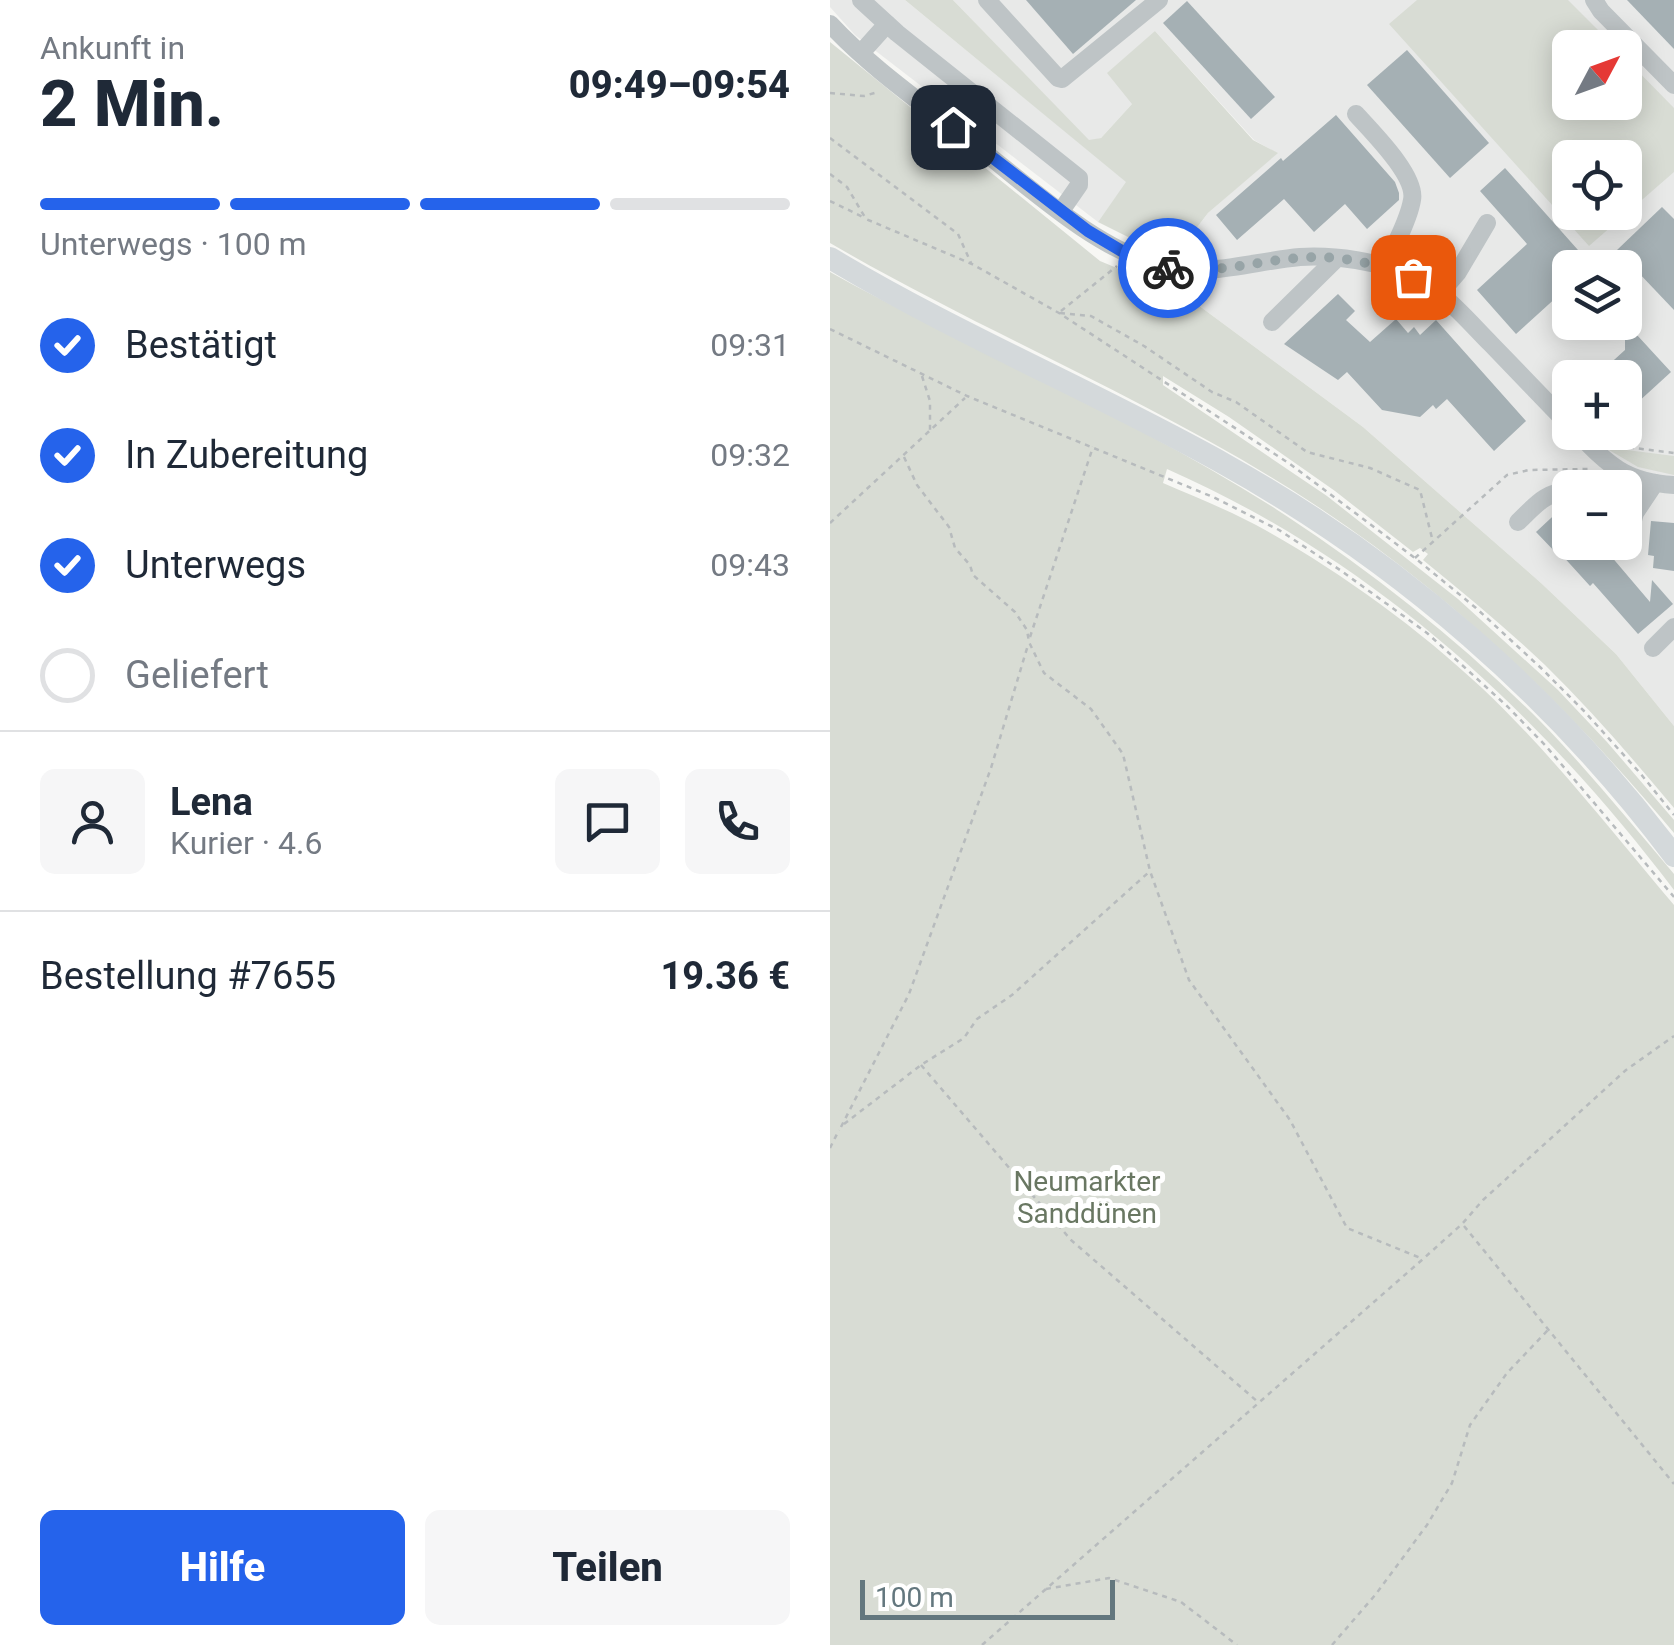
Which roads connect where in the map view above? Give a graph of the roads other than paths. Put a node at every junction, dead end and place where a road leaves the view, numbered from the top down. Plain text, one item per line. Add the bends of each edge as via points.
1 (861, 0) edge
2 (986, 0) edge
3 (1159, 0) edge
4 (1594, 0) edge
5 (830, 24) edge
6 (887, 24) junction
7 (861, 53) junction
8 (1674, 85) edge
9 (1356, 114) dead end
10 (1061, 211) junction
11 (1487, 224) dead end
12 (830, 258) edge
13 (1337, 258) junction
14 (1386, 268) junction
15 (1439, 294) junction
16 (1272, 322) dead end
17 (1552, 407) edge
18 (1594, 450) edge
19 (1615, 470) edge
20 (1642, 483) edge
21 (1654, 483) junction
22 (1674, 486) edge
23 (1552, 493) edge
24 (1642, 502) edge
25 (1518, 522) dead end
26 (1674, 627) edge
27 (1653, 648) dead end
28 (1674, 856) edge

1 - 6 street
2 - 3 street via 1062,79
4 - 8 street
5 - 7 street
6 - 7 street
6 - 10 street via 1079,178
7 - 10 street
9 - 14 street via 1414,195
10 - 13 street via 1130,256 1187,271
11 - 15 street
12 - 28 main road via 1229,466 1365,553 1525,686
13 - 14 street
13 - 16 street
14 - 15 street
15 - 17 street
18 - 19 street
20 - 21 street
21 - 22 street
21 - 24 street
23 - 25 street
26 - 27 street

